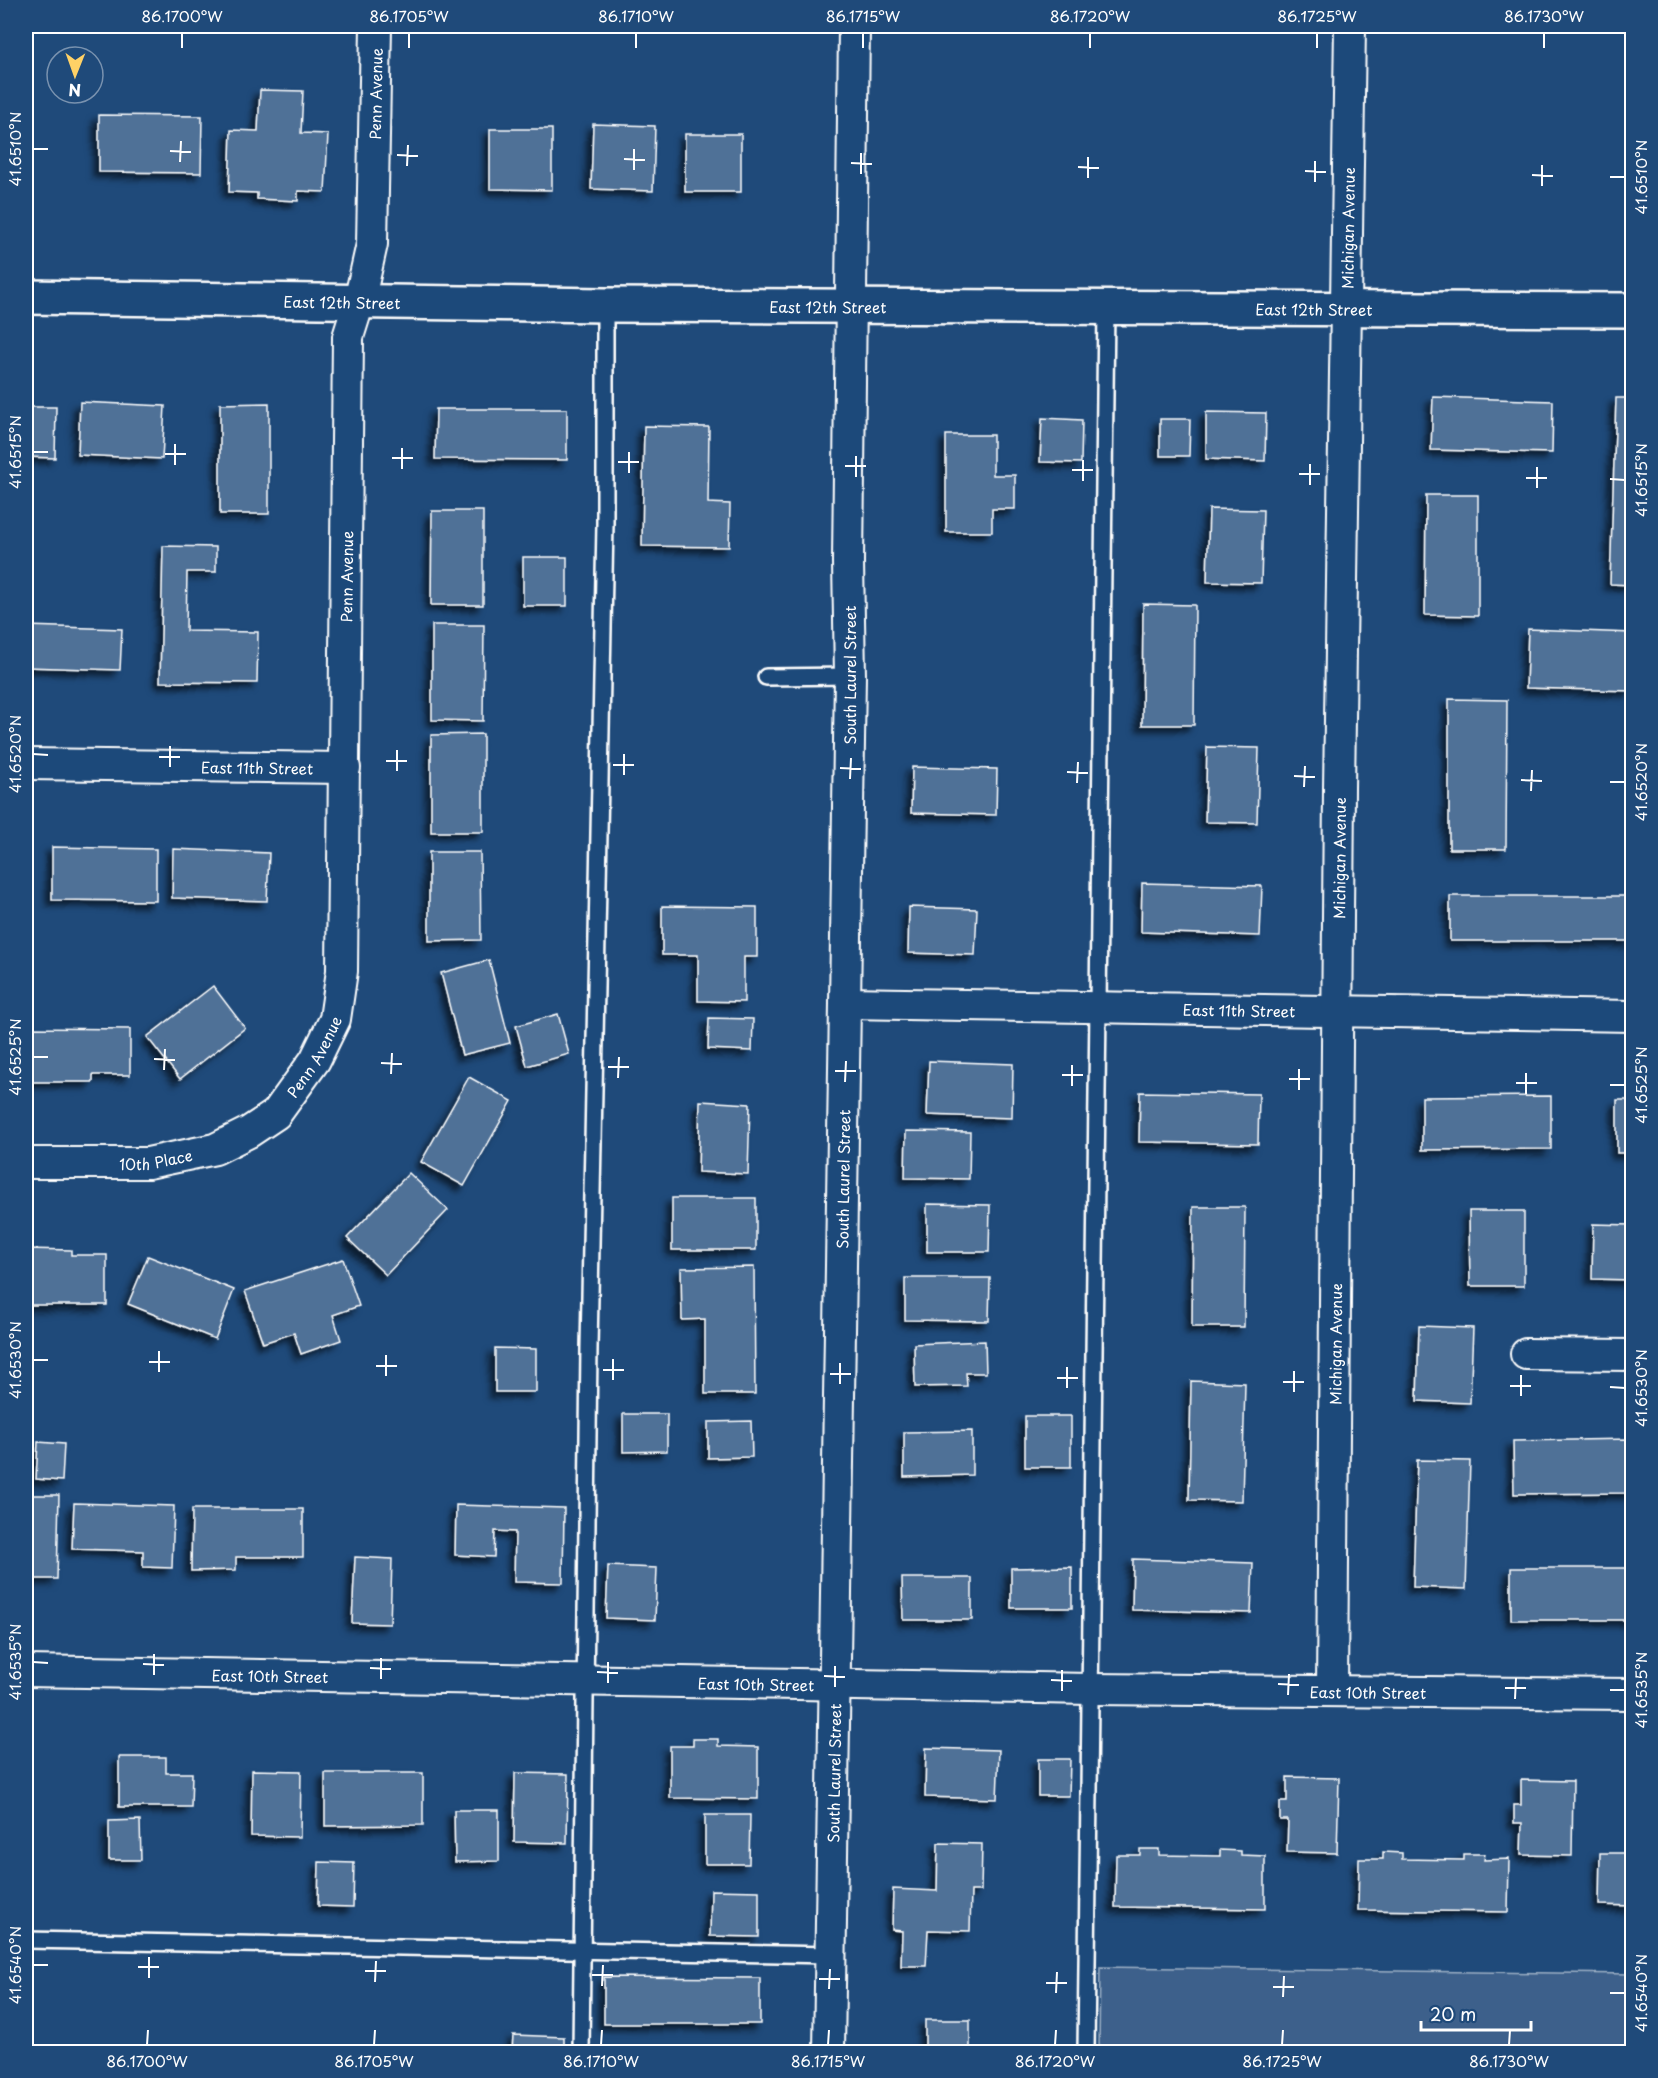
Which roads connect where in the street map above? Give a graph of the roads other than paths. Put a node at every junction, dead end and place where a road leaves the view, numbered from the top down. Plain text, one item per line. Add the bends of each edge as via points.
1 (376, 26) edge
2 (854, 26) edge
3 (1350, 26) edge
4 (26, 297) edge
5 (359, 302) junction
6 (605, 305) junction
7 (850, 306) junction
8 (1106, 308) junction
9 (1346, 308) junction
10 (1632, 310) edge
11 (850, 676) junction
12 (766, 677) dead end
13 (26, 764) edge
14 (345, 768) junction
15 (845, 1004) junction
16 (1099, 1009) junction
17 (1338, 1013) junction
18 (1632, 1016) edge
19 (276, 1114) joint
20 (26, 1163) edge
21 (1526, 1354) dead end
22 (1632, 1355) edge
23 (26, 1671) edge
24 (586, 1680) junction
25 (836, 1684) junction
26 (1091, 1689) junction
27 (1332, 1690) junction
28 (1632, 1694) edge
29 (26, 1940) edge
30 (581, 1952) junction
31 (830, 1955) junction
32 (581, 2052) edge
33 (829, 2052) edge
34 (1086, 2052) edge

1 - 5 street, Penn Avenue via 372,244
2 - 7 street, South Laurel Street
3 - 9 street, Michigan Avenue
4 - 5 street, East 12th Street
5 - 6 street, East 12th Street
5 - 14 street, Penn Avenue via 348,337
6 - 7 street, East 12th Street
6 - 24 lane via 605,524
7 - 8 street, East 12th Street
7 - 11 street, South Laurel Street
8 - 9 street, East 12th Street
8 - 16 lane
9 - 10 street, East 12th Street
9 - 17 street, Michigan Avenue
11 - 12 lane
11 - 15 street, South Laurel Street
13 - 14 street, East 11th Street
14 - 19 street, Penn Avenue via 342,971 335,1019 315,1060
15 - 16 street, East 11th Street
15 - 25 street, South Laurel Street
16 - 17 street, East 11th Street
16 - 26 lane
17 - 18 street, East 11th Street
17 - 27 street, Michigan Avenue
19 - 20 street, 10th Place via 215,1149 148,1163
21 - 22 street
23 - 24 street, East 10th Street
24 - 25 street, East 10th Street
24 - 30 lane
25 - 26 street, East 10th Street
25 - 31 street, South Laurel Street
26 - 27 street, East 10th Street
26 - 34 lane
27 - 28 street, East 10th Street
29 - 30 lane
30 - 31 lane
30 - 32 lane
31 - 33 street, South Laurel Street

